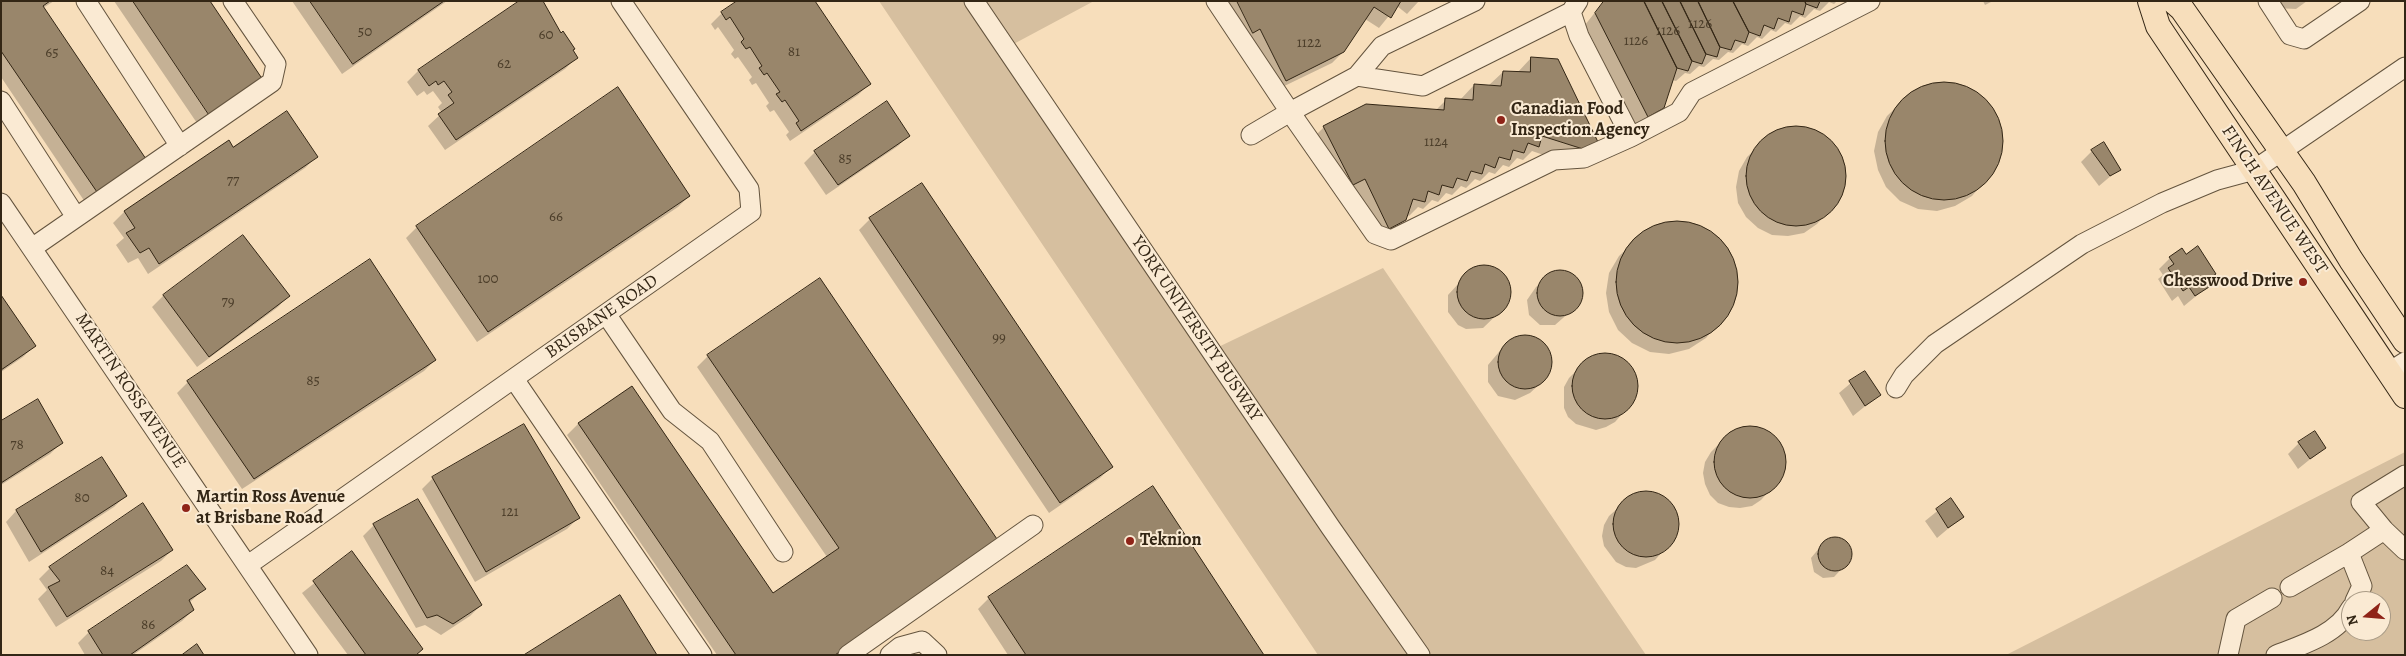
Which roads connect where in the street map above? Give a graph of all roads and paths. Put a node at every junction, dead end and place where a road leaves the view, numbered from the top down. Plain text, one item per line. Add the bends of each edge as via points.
1 (86, 1) edge
2 (233, 1) edge
3 (621, 1) edge
4 (974, 1) edge
5 (1216, 1) edge
6 (1475, 1) edge
7 (1870, 1) edge
8 (2150, 1) edge
9 (2268, 1) edge
10 (2360, 1) edge
11 (2180, 3) edge
12 (1574, 6) edge
13 (2405, 67) edge
14 (1357, 76) junction
15 (1, 101) edge
16 (1290, 112) junction
17 (1252, 135) dead end
18 (1631, 137) junction
19 (180, 146) junction
20 (2282, 150) junction
21 (2254, 170) junction
22 (1, 203) edge
23 (76, 217) junction
24 (32, 248) junction
25 (606, 314) junction
26 (2405, 341) edge
27 (2397, 367) edge
28 (514, 379) junction
29 (1896, 388) dead end
30 (2405, 396) edge
31 (2405, 475) edge
32 (1032, 525) dead end
33 (2384, 530) junction
34 (2405, 550) edge
35 (783, 552) dead end
36 (2350, 553) junction
37 (248, 565) junction
38 (2290, 588) dead end
39 (2360, 591) edge
40 (2272, 598) dead end
41 (2341, 622) edge
42 (308, 655) edge
43 (702, 655) edge
44 (848, 655) edge
45 (890, 655) edge
46 (937, 655) edge
47 (1420, 655) edge
48 (2228, 655) edge
49 (2276, 655) edge

1 - 19 street
2 - 19 street via 276,64 272,82
3 - 25 street, BRISBANE ROAD via 749,189 751,212
4 - 47 street, YORK UNIVERSITY BUSWAY
5 - 16 street
6 - 14 street via 1382,46
7 - 18 street via 1692,92 1680,112
8 - 21 main road, FINCH AVENUE WEST via 2158,26
9 - 10 street via 2290,35 2304,39
11 - 20 main road, FINCH AVENUE WEST
12 - 14 street via 1422,86
12 - 18 street via 1579,36
13 - 20 street
14 - 16 street
15 - 23 street
16 - 17 street
16 - 18 street via 1374,234 1391,240 1554,160 1584,158
19 - 23 street
20 - 21 street
20 - 26 main road, FINCH AVENUE WEST
21 - 27 main road, FINCH AVENUE WEST
21 - 29 street via 2217,180 2162,203 2082,244 1935,344 1904,375
22 - 24 street, MARTIN ROSS AVENUE
23 - 24 street
24 - 37 street, MARTIN ROSS AVENUE
25 - 28 street, BRISBANE ROAD
25 - 35 street via 672,411 710,440
27 - 30 main road, FINCH AVENUE WEST
28 - 37 street, BRISBANE ROAD
28 - 43 street
31 - 33 street via 2362,502
32 - 44 street
33 - 34 street
33 - 36 street
36 - 38 street
36 - 39 street via 2362,586
37 - 42 street, MARTIN ROSS AVENUE
40 - 48 street via 2236,618
41 - 49 street via 2308,642
45 - 46 street via 900,647 922,641

